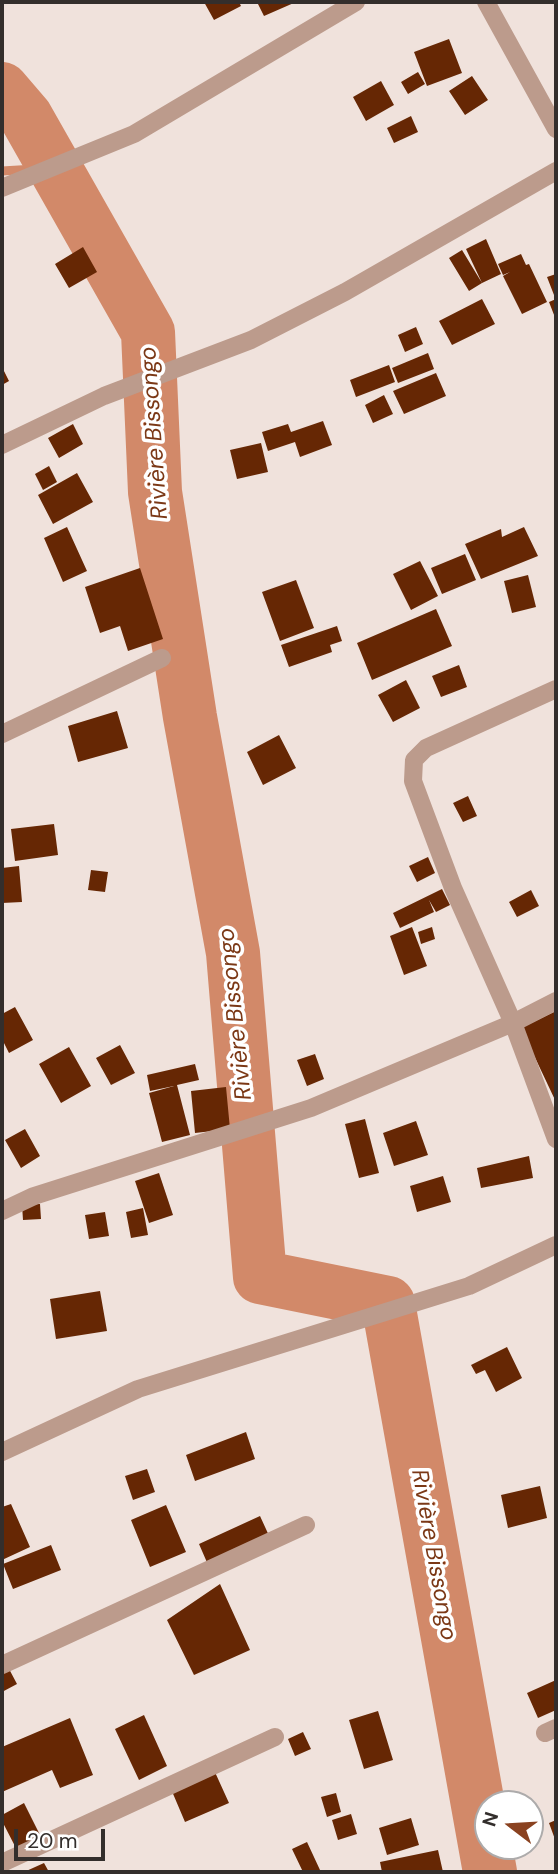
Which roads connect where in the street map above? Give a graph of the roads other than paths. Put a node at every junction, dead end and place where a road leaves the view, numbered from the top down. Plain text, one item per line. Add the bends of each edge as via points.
1 (355, 2) edge
2 (486, 2) edge
3 (556, 129) edge
4 (556, 171) edge
5 (2, 188) edge
6 (2, 445) edge
7 (162, 658) dead end
8 (556, 688) edge
9 (2, 734) edge
10 (556, 1001) edge
11 (513, 1023) junction
12 (556, 1139) edge
13 (2, 1211) edge
14 (556, 1245) edge
15 (2, 1452) edge
16 (306, 1525) dead end
17 (2, 1665) edge
18 (275, 1737) dead end
19 (2, 1863) edge

1 - 5 street via 134,134
2 - 3 street
4 - 6 street via 345,292 251,340 104,396
7 - 9 street
8 - 11 street via 426,748 414,760 413,781 439,854
10 - 11 street
11 - 12 street
11 - 13 street via 311,1108 47,1192
14 - 15 street via 469,1286 138,1389
16 - 17 street
18 - 19 street

